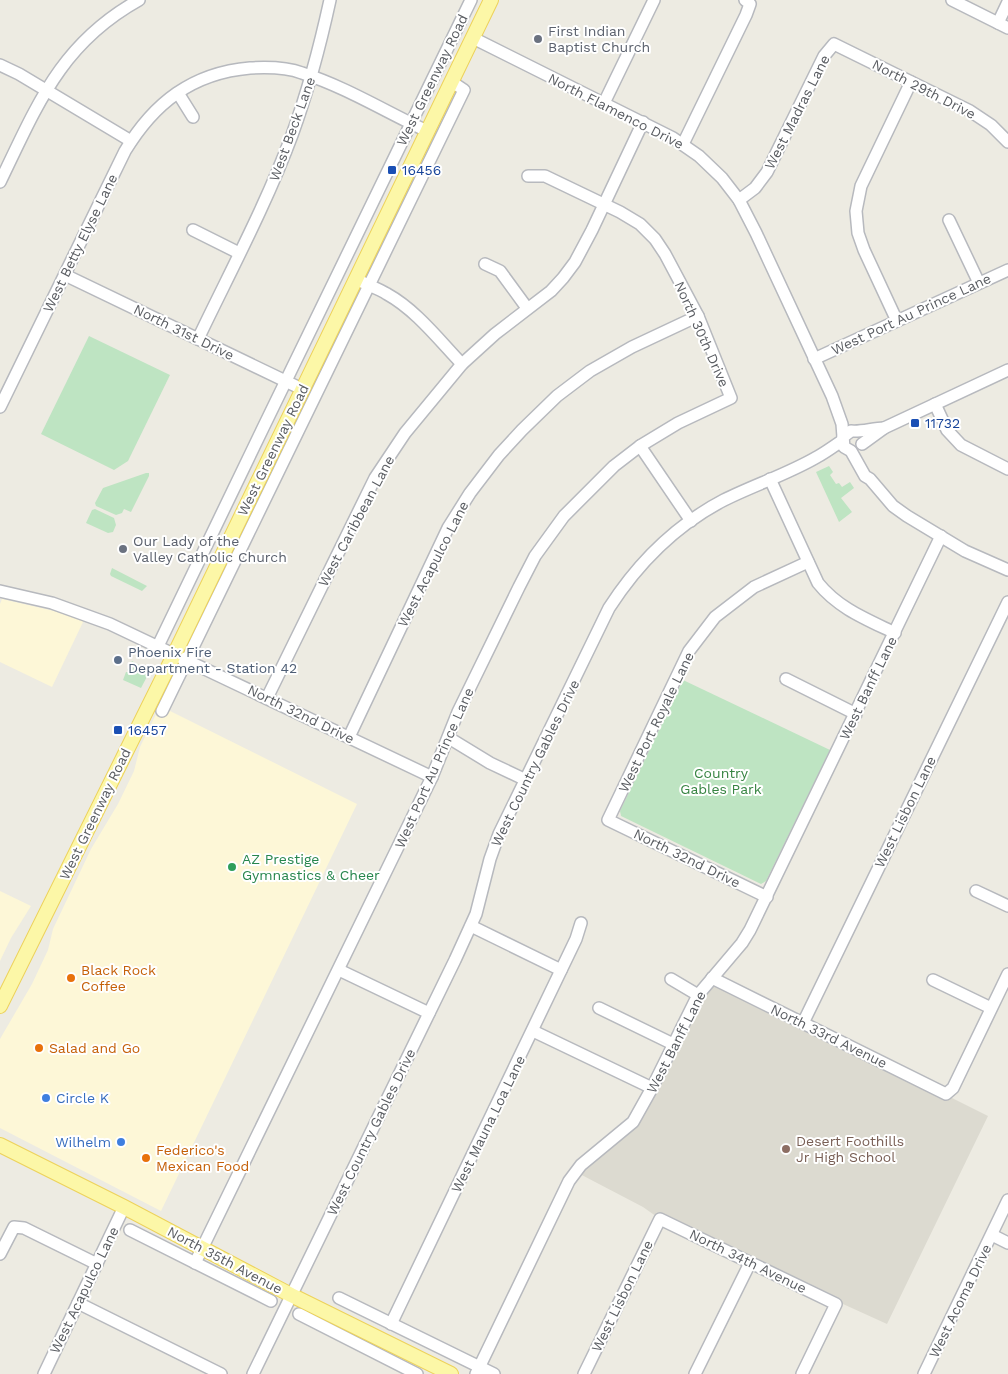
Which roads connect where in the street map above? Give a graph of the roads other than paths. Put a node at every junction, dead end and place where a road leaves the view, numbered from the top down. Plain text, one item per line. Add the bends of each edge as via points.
1 (137, 0) edge
2 (330, 0) edge
3 (471, 0) edge
4 (491, 0) edge
5 (654, 0) edge
6 (952, 0) edge
7 (747, 2) edge
8 (1008, 2) edge
9 (1003, 25) edge
10 (473, 38) junction
11 (834, 44) joint
12 (0, 65) edge
13 (311, 76) junction
14 (452, 82) junction
15 (912, 82) junction
16 (46, 90) junction
17 (178, 92) junction
18 (604, 103) junction
19 (193, 117) dead end
20 (643, 122) junction
21 (411, 123) junction
22 (427, 131) junction
23 (131, 141) junction
24 (1008, 142) edge
25 (683, 144) junction
26 (528, 176) dead end
27 (0, 182) edge
28 (739, 200) junction
29 (604, 204) junction
30 (949, 220) dead end
31 (193, 230) dead end
32 (239, 253) junction
33 (484, 264) dead end
34 (1008, 270) edge
35 (65, 275) junction
36 (362, 282) junction
37 (979, 283) junction
38 (527, 308) junction
39 (698, 316) junction
40 (897, 321) junction
41 (198, 339) junction
42 (814, 359) junction
43 (462, 364) junction
44 (1008, 370) edge
45 (286, 381) junction
46 (302, 388) junction
47 (832, 396) junction
48 (731, 398) joint
49 (935, 404) junction
50 (0, 407) edge
51 (884, 428) junction
52 (856, 432) junction
53 (851, 445) junction
54 (640, 446) junction
55 (1008, 469) edge
56 (770, 479) junction
57 (691, 521) junction
58 (942, 536) junction
59 (808, 562) junction
60 (1008, 570) edge
61 (0, 591) edge
62 (1008, 602) edge
63 (895, 633) junction
64 (158, 646) junction
65 (175, 653) junction
66 (188, 660) junction
67 (786, 679) dead end
68 (267, 698) junction
69 (162, 711) dead end
70 (856, 714) junction
71 (348, 737) junction
72 (449, 738) junction
73 (432, 777) junction
74 (526, 780) junction
75 (608, 820) joint
76 (976, 891) dead end
77 (767, 896) junction
78 (1008, 906) edge
79 (581, 923) dead end
80 (471, 926) junction
81 (339, 970) junction
82 (561, 970) junction
83 (1008, 974) edge
84 (712, 978) junction
85 (672, 980) dead end
86 (933, 980) dead end
87 (698, 995) junction
88 (0, 1006) edge
89 (599, 1008) dead end
90 (991, 1008) junction
91 (429, 1014) junction
92 (803, 1023) junction
93 (533, 1031) junction
94 (673, 1044) junction
95 (652, 1088) junction
96 (0, 1145) edge
97 (1008, 1200) edge
98 (124, 1207) junction
99 (660, 1218) joint
100 (130, 1230) dead end
101 (992, 1235) junction
102 (1008, 1243) edge
103 (203, 1248) junction
104 (0, 1254) edge
105 (750, 1262) junction
106 (195, 1263) junction
107 (96, 1264) junction
108 (292, 1294) junction
109 (339, 1298) dead end
110 (271, 1301) dead end
111 (78, 1303) junction
112 (299, 1314) dead end
113 (391, 1324) junction
114 (478, 1370) edge
115 (44, 1374) edge
116 (221, 1374) edge
117 (253, 1374) edge
118 (417, 1374) edge
119 (451, 1374) edge
120 (494, 1374) edge
121 (584, 1374) edge
122 (695, 1374) edge
123 (802, 1374) edge
124 (924, 1374) edge

1 - 16 street via 78,46
2 - 13 street, West Beck Lane
3 - 21 street, West Greenway Road
4 - 10 main road, West Greenway Road
5 - 18 street
6 - 9 street
7 - 25 street via 746,15
8 - 9 street
10 - 14 main road, West Greenway Road
10 - 18 street, North Flamenco Drive
11 - 15 street, North 29th Drive
11 - 28 street, West Madras Lane via 824,56 767,172
12 - 16 street
13 - 17 street, West Betty Elyse Lane via 266,67 237,69 199,80
13 - 21 street, West Betty Elyse Lane
13 - 32 street, West Beck Lane via 284,155
14 - 22 main road, West Greenway Road
14 - 36 street, West Greenway Road via 464,90
15 - 24 street, North 29th Drive via 980,117
15 - 40 street via 861,186 856,211 856,225 864,250
16 - 23 street
16 - 27 street
17 - 19 street
17 - 23 street, West Betty Elyse Lane via 157,108
18 - 20 street, North Flamenco Drive
20 - 25 street, North Flamenco Drive
20 - 29 street, West Caribbean Lane
21 - 22 street, West Betty Elyse Lane
21 - 45 street, West Greenway Road
22 - 36 main road, West Greenway Road
23 - 35 street, West Betty Elyse Lane
25 - 28 street, North Flamenco Drive via 722,178
26 - 29 street, North 30th Drive via 545,176
28 - 42 street, North Flamenco Drive
29 - 38 street, West Caribbean Lane via 575,262 551,291
29 - 39 street, North 30th Drive via 640,224 655,239
30 - 37 street
31 - 32 street
32 - 41 street, West Beck Lane
33 - 38 street via 500,271
34 - 37 street, West Port Au Prince Lane
35 - 41 street, North 31st Drive
35 - 50 street, West Betty Elyse Lane
36 - 43 street via 399,303
36 - 46 main road, West Greenway Road
36 - 66 street, West Greenway Road
37 - 40 street, West Port Au Prince Lane
38 - 43 street, West Caribbean Lane
39 - 48 street, North 30th Drive
39 - 71 street, West Acapulco Lane via 590,371 557,396 499,455 448,528
40 - 42 street, West Port Au Prince Lane
41 - 45 street, North 31st Drive
42 - 47 street, North Flamenco Drive
43 - 68 street, West Caribbean Lane via 404,433 375,478
44 - 49 street, West Country Gables Drive
45 - 46 street, North 31st Drive
45 - 64 street, West Greenway Road
46 - 65 main road, West Greenway Road
47 - 52 street, North Flamenco Drive
47 - 53 street, North Flamenco Drive
48 - 54 street, West Port Au Prince Lane via 678,423
49 - 51 street, West Country Gables Drive
49 - 55 street via 947,430 961,445
51 - 52 street, West Country Gables Drive
51 - 53 street, West Country Gables Drive
52 - 53 street, North Flamenco Drive via 862,437
53 - 56 street, West Country Gables Drive
53 - 58 street, North Flamenco Drive via 859,468 893,506
54 - 57 street
54 - 72 street, West Port Au Prince Lane via 614,466 564,516 535,556 458,712
56 - 57 street, West Country Gables Drive via 723,501
56 - 59 street
57 - 74 street, West Country Gables Drive via 666,539 623,587 606,615
58 - 60 street, North Flamenco Drive
58 - 63 street, West Banff Lane
59 - 63 street via 818,583 841,606
59 - 75 street, West Port Royale Lane via 754,587 715,617 689,651
61 - 64 street, North 32nd Drive via 78,611
62 - 92 street, West Lisbon Lane
63 - 70 street, West Banff Lane
64 - 65 street, North 32nd Drive
65 - 66 street, North 32nd Drive
65 - 88 main road, West Greenway Road
66 - 68 street, North 32nd Drive
66 - 69 street, West Greenway Road
67 - 70 street
68 - 71 street, North 32nd Drive
70 - 77 street, West Banff Lane
71 - 73 street, North 32nd Drive
72 - 73 street, West Port Au Prince Lane
72 - 74 street
73 - 81 street, West Port Au Prince Lane
74 - 80 street, West Country Gables Drive via 499,834
75 - 77 street, North 32nd Drive
76 - 78 street
77 - 84 street, West Banff Lane via 746,937
79 - 82 street, West Mauna Loa Lane
80 - 82 street
80 - 91 street, West Country Gables Drive
81 - 91 street
81 - 103 street, West Port Au Prince Lane
82 - 93 street, West Mauna Loa Lane
83 - 90 street
84 - 87 street, West Banff Lane
84 - 92 street, North 33rd Avenue
85 - 87 street
86 - 90 street
87 - 94 street, West Banff Lane
89 - 94 street
90 - 92 street, North 33rd Avenue via 953,1088 946,1094
91 - 108 street, West Country Gables Drive
93 - 95 street
93 - 113 street, West Mauna Loa Lane
94 - 95 street, West Banff Lane
95 - 114 street, West Banff Lane via 633,1122 581,1165 569,1180
96 - 98 main road, North 35th Avenue
97 - 101 street, West Acoma Drive
98 - 103 main road, North 35th Avenue
98 - 107 street, West Acapulco Lane
99 - 105 street, North 34th Avenue
99 - 121 street, West Lisbon Lane
100 - 106 street, North 35th Avenue
101 - 102 street
101 - 124 street, West Acoma Drive
103 - 106 street, West Port Au Prince Lane
103 - 108 main road, North 35th Avenue
104 - 107 street via 14,1226
105 - 122 street
105 - 123 street, North 34th Avenue via 836,1304
106 - 110 street, North 35th Avenue
107 - 111 street, West Acapulco Lane
108 - 117 street, West Country Gables Drive
108 - 119 main road, North 35th Avenue
109 - 113 street
111 - 115 street, West Acapulco Lane
111 - 116 street
112 - 118 street
113 - 114 street
114 - 120 street

